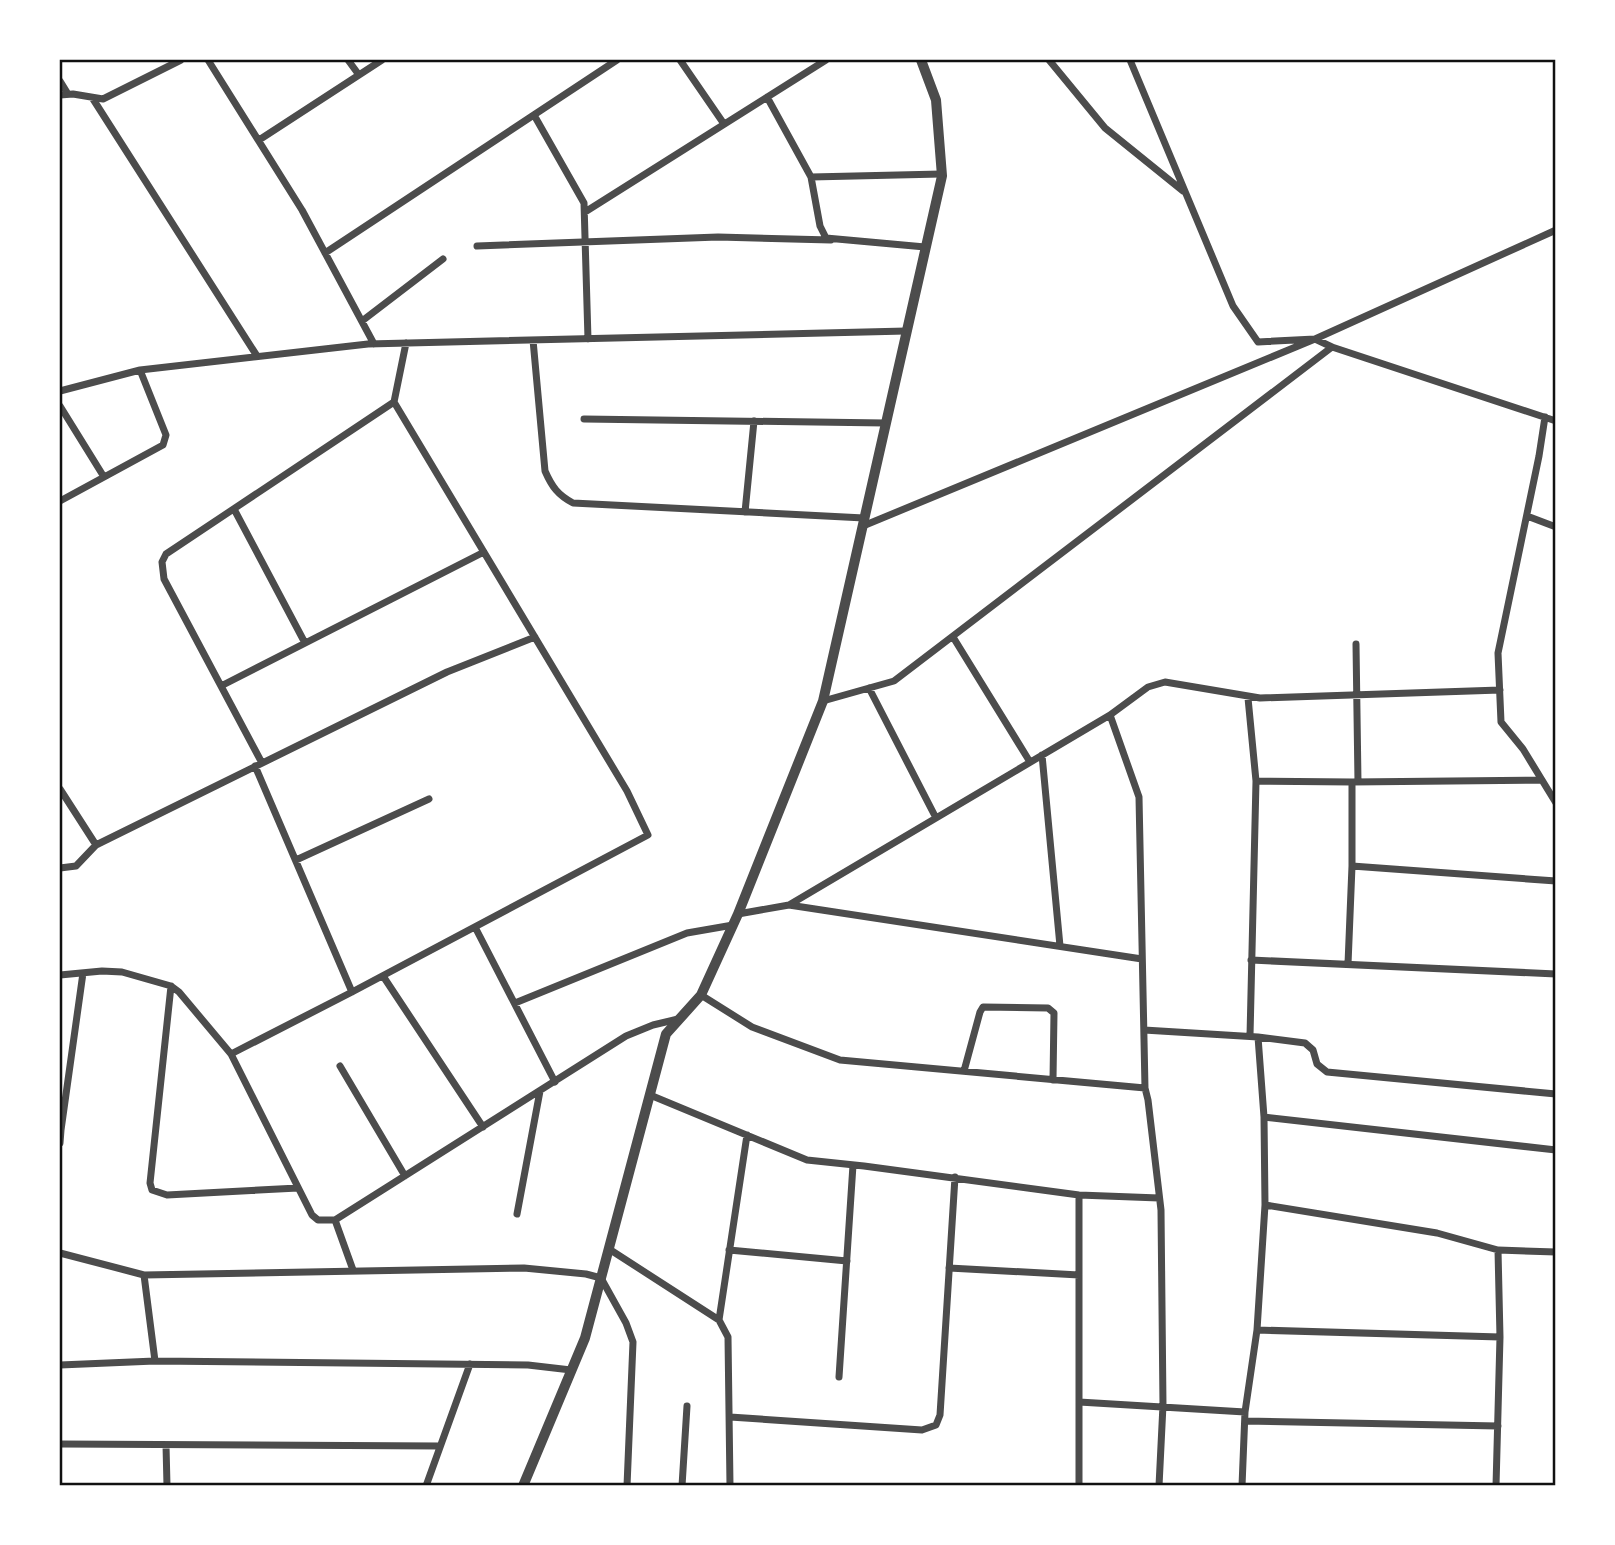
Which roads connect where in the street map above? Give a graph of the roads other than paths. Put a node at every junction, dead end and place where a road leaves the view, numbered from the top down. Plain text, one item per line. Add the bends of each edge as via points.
1 (181, 60) edge
2 (208, 60) edge
3 (348, 60) edge
4 (382, 60) edge
5 (617, 60) edge
6 (680, 60) edge
7 (826, 60) edge
8 (921, 60) edge
9 (1049, 60) edge
10 (1130, 60) edge
11 (359, 75) junction
12 (60, 81) edge
13 (64, 94) edge
14 (767, 97) junction
15 (93, 99) junction
16 (534, 115) junction
17 (724, 124) junction
18 (259, 141) junction
19 (942, 174) junction
20 (811, 177) junction
21 (1186, 193) junction
22 (585, 212) junction
23 (1556, 230) edge
24 (831, 240) junction
25 (586, 242) junction
26 (477, 246) dead end
27 (925, 247) junction
28 (325, 253) junction
29 (443, 259) dead end
30 (362, 321) junction
31 (906, 331) junction
32 (1315, 338) junction
33 (588, 339) junction
34 (533, 340) junction
35 (406, 343) junction
36 (374, 344) junction
37 (1332, 347) junction
38 (257, 356) junction
39 (140, 370) junction
40 (60, 391) edge
41 (394, 402) junction
42 (60, 406) edge
43 (1545, 417) junction
44 (584, 419) dead end
45 (754, 421) junction
46 (1556, 421) edge
47 (885, 423) junction
48 (104, 477) junction
49 (60, 501) edge
50 (234, 509) junction
51 (745, 512) junction
52 (1527, 516) junction
53 (863, 522) junction
54 (1556, 527) edge
55 (484, 552) junction
56 (535, 637) junction
57 (953, 637) junction
58 (305, 643) junction
59 (1356, 644) dead end
60 (221, 685) junction
61 (869, 688) junction
62 (1500, 690) junction
63 (1357, 695) junction
64 (1248, 698) junction
65 (823, 701) junction
66 (1110, 715) junction
67 (1041, 755) junction
68 (1030, 762) junction
69 (259, 765) junction
70 (1256, 780) junction
71 (1541, 780) junction
72 (1355, 782) junction
73 (60, 789) edge
74 (429, 799) dead end
75 (1556, 803) edge
76 (936, 818) junction
77 (96, 845) junction
78 (296, 860) junction
79 (1352, 866) junction
80 (60, 868) edge
81 (1556, 881) edge
82 (789, 905) junction
83 (736, 919) junction
84 (475, 927) junction
85 (1060, 946) junction
86 (1143, 959) junction
87 (1251, 960) junction
88 (1348, 964) junction
89 (83, 973) junction
90 (1556, 974) edge
91 (60, 975) edge
92 (383, 976) junction
93 (171, 986) junction
94 (352, 992) junction
95 (701, 995) junction
96 (515, 1003) junction
97 (680, 1019) junction
98 (1144, 1030) junction
99 (1254, 1037) junction
100 (232, 1054) junction
101 (340, 1066) dead end
102 (964, 1071) junction
103 (1053, 1080) junction
104 (555, 1082) junction
105 (1145, 1088) junction
106 (540, 1091) junction
107 (1556, 1094) edge
108 (650, 1095) junction
109 (1264, 1116) junction
110 (483, 1127) junction
111 (60, 1130) edge
112 (747, 1135) junction
113 (60, 1143) edge
114 (1556, 1150) edge
115 (853, 1165) junction
116 (405, 1176) junction
117 (955, 1177) junction
118 (298, 1188) junction
119 (1079, 1195) junction
120 (1159, 1198) junction
121 (1265, 1205) junction
122 (517, 1214) dead end
123 (335, 1220) junction
124 (609, 1249) junction
125 (729, 1250) junction
126 (1498, 1250) junction
127 (1556, 1251) edge
128 (60, 1253) edge
129 (847, 1261) junction
130 (949, 1268) junction
131 (353, 1270) junction
132 (144, 1275) junction
133 (1079, 1275) junction
134 (601, 1278) junction
135 (719, 1320) junction
136 (1257, 1330) junction
137 (1500, 1336) junction
138 (155, 1361) junction
139 (470, 1364) junction
140 (60, 1365) edge
141 (571, 1370) junction
142 (839, 1377) dead end
143 (1079, 1402) junction
144 (1163, 1405) junction
145 (687, 1406) dead end
146 (1245, 1412) junction
147 (730, 1417) junction
148 (1245, 1421) junction
149 (1498, 1426) junction
150 (60, 1444) edge
151 (166, 1445) junction
152 (440, 1446) junction
153 (167, 1486) edge
154 (426, 1486) edge
155 (523, 1486) edge
156 (627, 1486) edge
157 (682, 1486) edge
158 (730, 1486) edge
159 (1079, 1486) edge
160 (1159, 1486) edge
161 (1242, 1486) edge
162 (1496, 1486) edge

1 - 15 street via 113,95
2 - 18 street
3 - 11 street
4 - 11 street
5 - 16 street
6 - 17 street
7 - 14 street
8 - 19 street via 936,100
9 - 21 street via 1105,128
10 - 21 street
11 - 18 street
12 - 13 street
13 - 15 street
14 - 17 street
14 - 20 street
15 - 38 street
16 - 22 street via 581,194
16 - 28 street
17 - 22 street
18 - 28 street
19 - 20 street
19 - 27 street
20 - 24 street via 822,233
21 - 32 street via 1233,306 1258,342
22 - 25 street
23 - 32 street
24 - 25 street via 718,237
24 - 27 street
25 - 26 street
25 - 33 street
27 - 31 street
28 - 30 street
29 - 30 street
30 - 36 street
31 - 33 street
31 - 47 street
32 - 37 street
32 - 53 street
33 - 34 street
34 - 35 street
34 - 51 street via 545,471 560,496 573,503
35 - 36 street
35 - 41 street
36 - 38 street
37 - 43 street
37 - 57 street
38 - 39 street
39 - 40 street
39 - 48 street via 166,440
41 - 50 street
41 - 55 street
42 - 48 street
43 - 46 street
43 - 52 street
44 - 45 street
45 - 47 street
45 - 51 street
47 - 53 street
48 - 49 street
50 - 58 street
50 - 60 street via 166,554 162,562 164,579
51 - 53 street
52 - 54 street
52 - 62 street via 1498,653
53 - 65 street
55 - 56 street
55 - 58 street
56 - 69 street via 447,672
56 - 84 street via 627,791 648,835
57 - 61 street via 894,681
57 - 68 street
58 - 60 street
59 - 63 street
60 - 69 street
61 - 65 street
61 - 76 street
62 - 63 street
62 - 71 street via 1501,722
63 - 64 street
63 - 72 street
64 - 66 street via 1156,683
64 - 70 street
65 - 83 street
66 - 67 street
66 - 86 street via 1139,797
67 - 68 street
67 - 85 street
68 - 76 street
69 - 77 street
69 - 78 street
70 - 72 street
70 - 87 street
71 - 72 street
71 - 75 street
72 - 79 street
73 - 77 street
74 - 78 street
76 - 82 street
77 - 80 street via 76,866
78 - 94 street
79 - 81 street
79 - 88 street
82 - 83 street
82 - 85 street
83 - 95 street
83 - 96 street via 687,933
84 - 92 street
84 - 96 street
85 - 86 street
86 - 98 street
87 - 88 street
87 - 99 street
88 - 90 street
89 - 91 street
89 - 93 street via 122,972
89 - 111 street
92 - 94 street
92 - 110 street
93 - 100 street
93 - 118 street via 152,1189 167,1195
94 - 100 street
95 - 97 street
95 - 102 street via 752,1027 840,1059
96 - 104 street
97 - 104 street via 626,1037
97 - 108 street via 666,1034
98 - 99 street
98 - 105 street
99 - 107 street via 1305,1043 1327,1072
99 - 109 street
100 - 118 street
101 - 116 street
102 - 103 street
102 - 103 street via 984,1007 1048,1008 1054,1013
103 - 105 street
104 - 106 street
105 - 120 street
106 - 110 street
106 - 122 street
108 - 112 street
108 - 124 street
109 - 114 street
109 - 121 street
110 - 116 street
111 - 113 street
112 - 115 street via 807,1160
112 - 125 street
115 - 117 street
115 - 129 street
116 - 123 street
117 - 119 street
117 - 130 street
118 - 123 street via 312,1215 318,1220
119 - 120 street
119 - 133 street
120 - 144 street
121 - 126 street via 1437,1233
121 - 136 street
123 - 131 street
124 - 134 street
124 - 135 street
125 - 129 street
125 - 135 street
126 - 127 street
126 - 137 street
128 - 132 street
129 - 142 street
130 - 133 street
130 - 147 street via 940,1415 932,1428
131 - 132 street
131 - 134 street via 524,1268
132 - 138 street
133 - 143 street
134 - 141 street
134 - 156 street via 633,1342
135 - 147 street via 728,1336
136 - 137 street
136 - 146 street
137 - 149 street
138 - 139 street
138 - 140 street
139 - 141 street
139 - 152 street
141 - 155 street
143 - 144 street
143 - 159 street
144 - 146 street
144 - 160 street
145 - 157 street
146 - 148 street
147 - 158 street
148 - 149 street
148 - 161 street
149 - 162 street
150 - 151 street
151 - 152 street
151 - 153 street
152 - 154 street

